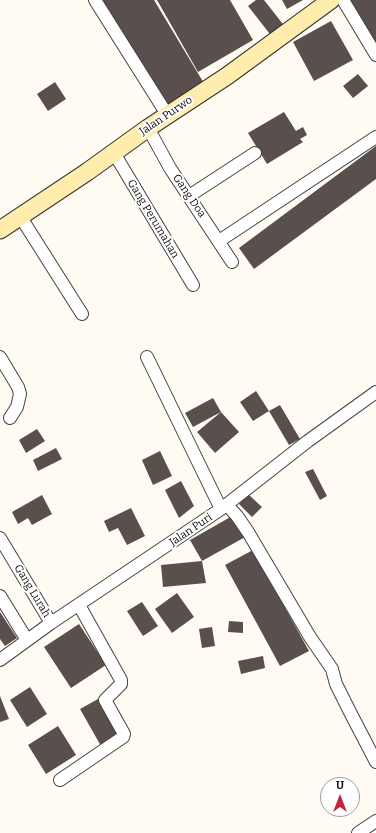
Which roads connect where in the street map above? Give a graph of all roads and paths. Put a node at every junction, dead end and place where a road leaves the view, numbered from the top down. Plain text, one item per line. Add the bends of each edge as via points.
1 (95, 0) edge
2 (331, 0) edge
3 (343, 0) edge
4 (376, 55) edge
5 (168, 116) junction
6 (148, 128) junction
7 (376, 137) edge
8 (114, 153) junction
9 (255, 153) dead end
10 (189, 196) junction
11 (20, 216) junction
12 (0, 230) edge
13 (219, 241) junction
14 (232, 262) dead end
15 (193, 284) dead end
16 (82, 314) dead end
17 (0, 357) edge
18 (147, 357) dead end
19 (376, 392) edge
20 (10, 418) dead end
21 (224, 507) junction
22 (0, 538) edge
23 (0, 596) edge
24 (80, 605) junction
25 (51, 623) junction
26 (27, 640) junction
27 (0, 660) edge
28 (376, 762) edge
29 (60, 780) dead end
30 (376, 821) edge
31 (358, 833) edge

1 - 5 street
2 - 5 street, Jalan Purwo
3 - 4 street
5 - 6 street, Jalan Purwo
6 - 8 street, Jalan Purwo
6 - 10 street, Gang Doa
7 - 13 street
8 - 11 street, Jalan Purwo
8 - 15 street, Gang Perumahan
9 - 10 street
10 - 13 street, Gang Doa
11 - 12 street, Jalan Purwo
11 - 16 street
13 - 14 street, Gang Doa
17 - 20 street via 20,394
18 - 21 street
19 - 21 street, Jalan Puri
21 - 24 street, Jalan Puri
21 - 28 street via 248,532 302,624 332,669 350,714
22 - 25 street, Gang Lurah
23 - 26 street
24 - 25 street, Jalan Puri
24 - 29 street via 121,680 121,684 105,700 124,736
25 - 26 street, Jalan Puri
26 - 27 street, Jalan Puri
30 - 31 street

